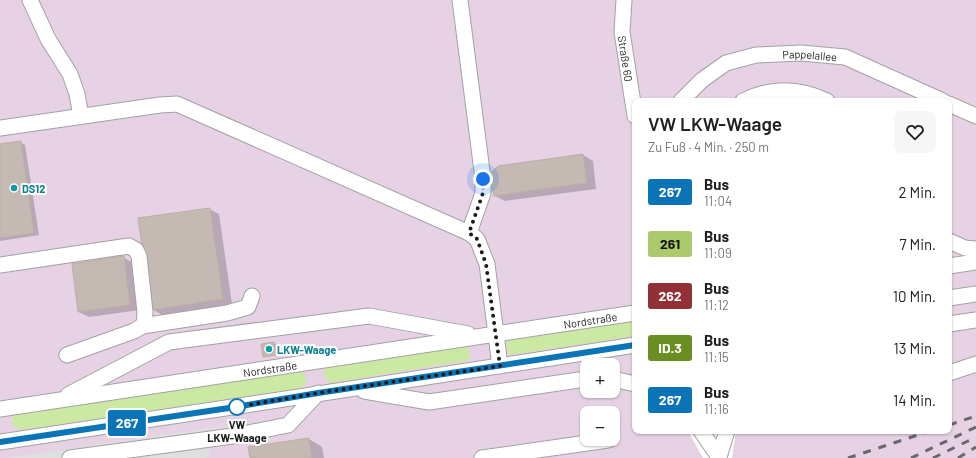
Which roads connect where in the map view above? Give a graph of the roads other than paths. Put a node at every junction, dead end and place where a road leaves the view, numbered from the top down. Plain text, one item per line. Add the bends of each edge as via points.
1 (30, 0) edge
2 (460, 0) edge
3 (624, 0) edge
4 (632, 98) edge
5 (685, 98) edge
6 (748, 98) edge
7 (820, 98) edge
8 (936, 98) edge
9 (952, 105) edge
10 (81, 116) junction
11 (976, 116) edge
12 (0, 128) edge
13 (469, 233) junction
14 (952, 242) edge
15 (976, 249) edge
16 (976, 262) edge
17 (0, 265) edge
18 (952, 266) edge
19 (976, 294) edge
20 (252, 296) dead end
21 (952, 298) edge
22 (632, 313) edge
23 (976, 320) edge
24 (952, 324) edge
25 (142, 326) junction
26 (496, 334) junction
27 (481, 336) junction
28 (632, 345) edge
29 (67, 355) dead end
30 (976, 364) edge
31 (500, 366) junction
32 (952, 372) edge
33 (580, 380) edge
34 (620, 381) edge
35 (632, 383) edge
36 (351, 388) junction
37 (318, 393) junction
38 (58, 400) junction
39 (0, 409) edge
40 (703, 434) edge
41 (715, 434) edge
42 (726, 434) edge
43 (0, 442) edge
44 (165, 444) junction
45 (580, 444) edge
46 (719, 457) edge
47 (70, 458) edge
48 (159, 458) edge
49 (482, 458) edge

1 - 10 street via 48,38 70,74
2 - 13 street via 483,179 483,193
3 - 4 street, Straße 60 via 622,32
5 - 8 street, Pappelallee via 702,80 726,63 756,56 801,53 845,57
6 - 7 street via 768,92 795,90
9 - 11 street
10 - 12 street
10 - 13 street via 177,104
13 - 26 street via 477,239 486,264
14 - 15 street
16 - 18 street
17 - 25 street via 129,246 136,250 139,256 146,312
19 - 21 street
20 - 25 street via 248,307
22 - 26 street, Nordstraße
23 - 24 street
25 - 29 street
26 - 27 street, Nordstraße
26 - 31 street
27 - 38 street, Nordstraße
27 - 38 street via 369,316 169,342
28 - 31 street
30 - 32 street
31 - 36 street
33 - 36 street via 429,402
34 - 35 street
36 - 37 street
37 - 43 street
37 - 44 street via 288,425 233,436
38 - 39 street, Nordstraße
40 - 46 street
41 - 46 street
42 - 46 street
44 - 47 street
44 - 48 street
45 - 49 street

